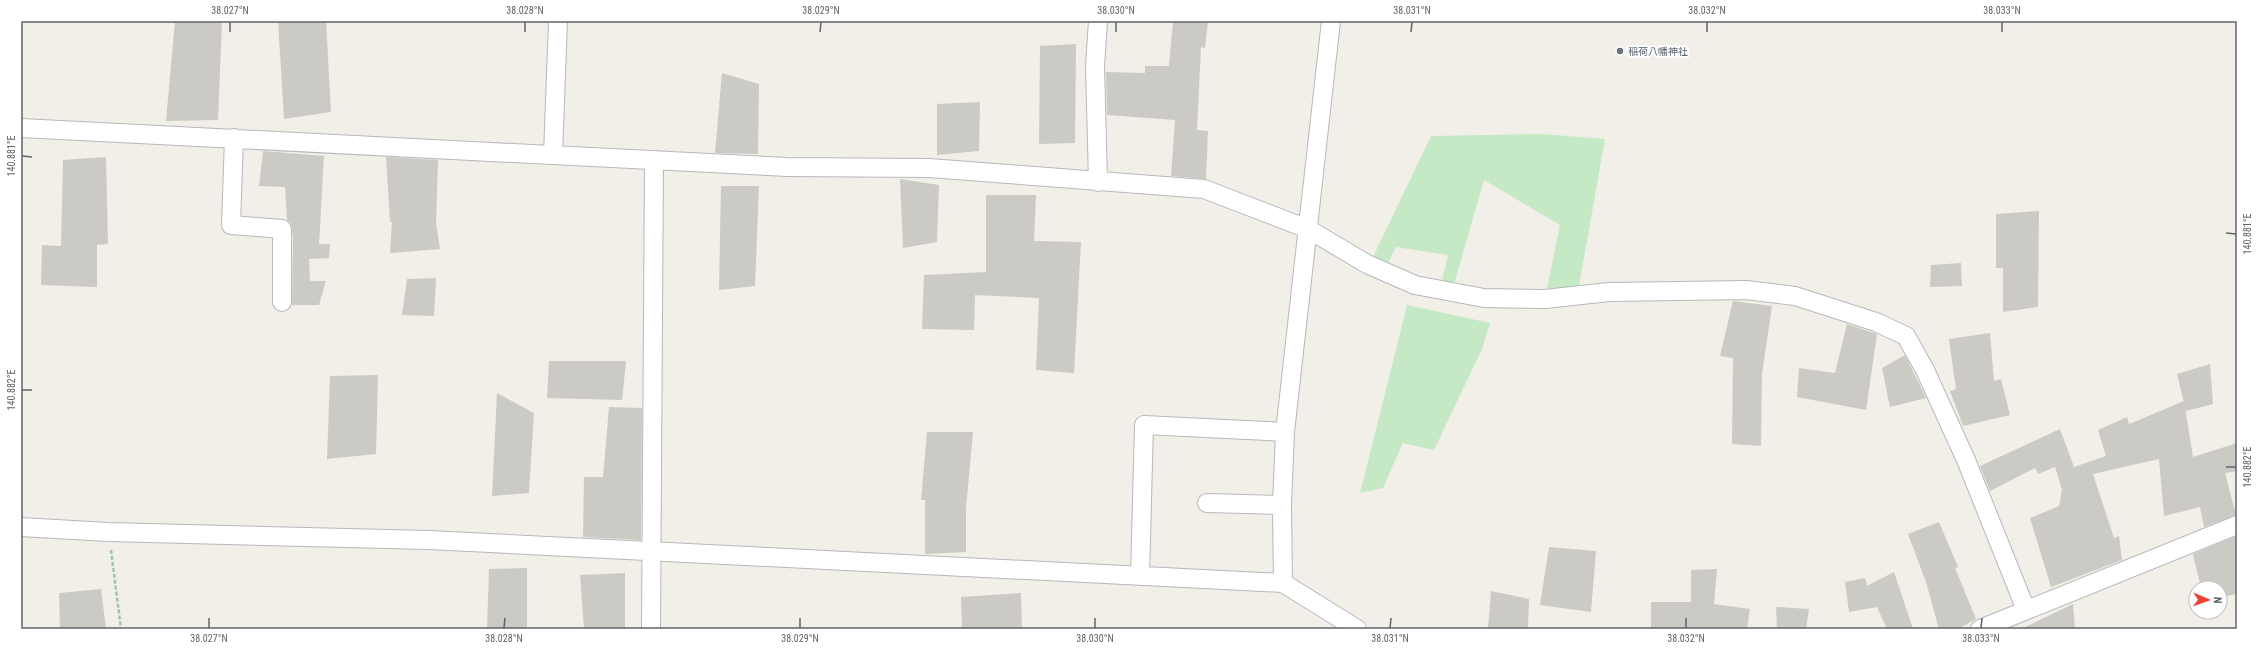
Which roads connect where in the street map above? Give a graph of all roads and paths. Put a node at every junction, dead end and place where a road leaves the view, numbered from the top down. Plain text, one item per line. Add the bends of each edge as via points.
1 (558, 21) edge
2 (1098, 21) edge
3 (1331, 21) edge
4 (21, 128) edge
5 (234, 138) junction
6 (553, 155) junction
7 (654, 160) junction
8 (1098, 182) junction
9 (1308, 229) junction
10 (282, 302) dead end
11 (1285, 432) junction
12 (1207, 502) dead end
13 (1282, 505) junction
14 (2237, 525) edge
15 (21, 527) edge
16 (108, 532) junction
17 (651, 551) junction
18 (1140, 576) junction
19 (1283, 583) junction
20 (2026, 610) junction
21 (1336, 623) edge
22 (121, 629) edge
23 (651, 629) edge
24 (1357, 629) edge
25 (1980, 629) edge

1 - 6 street
2 - 8 street
3 - 9 street
4 - 5 street
5 - 6 street
5 - 10 street via 231,225 282,229
6 - 7 street
7 - 8 street via 787,166 929,168
7 - 17 street
8 - 9 street via 1204,189
9 - 11 street
9 - 20 street via 1367,264 1415,284 1484,298 1545,299 1609,292 1746,290 1795,296 1876,322 1906,336 1925,370 1966,460
11 - 13 street
11 - 18 street via 1144,425
12 - 13 street
13 - 19 street
14 - 20 street
15 - 16 street
16 - 17 street via 429,540
16 - 22 path
17 - 18 street
17 - 23 street
18 - 19 street
19 - 21 street
20 - 25 street
21 - 24 street

